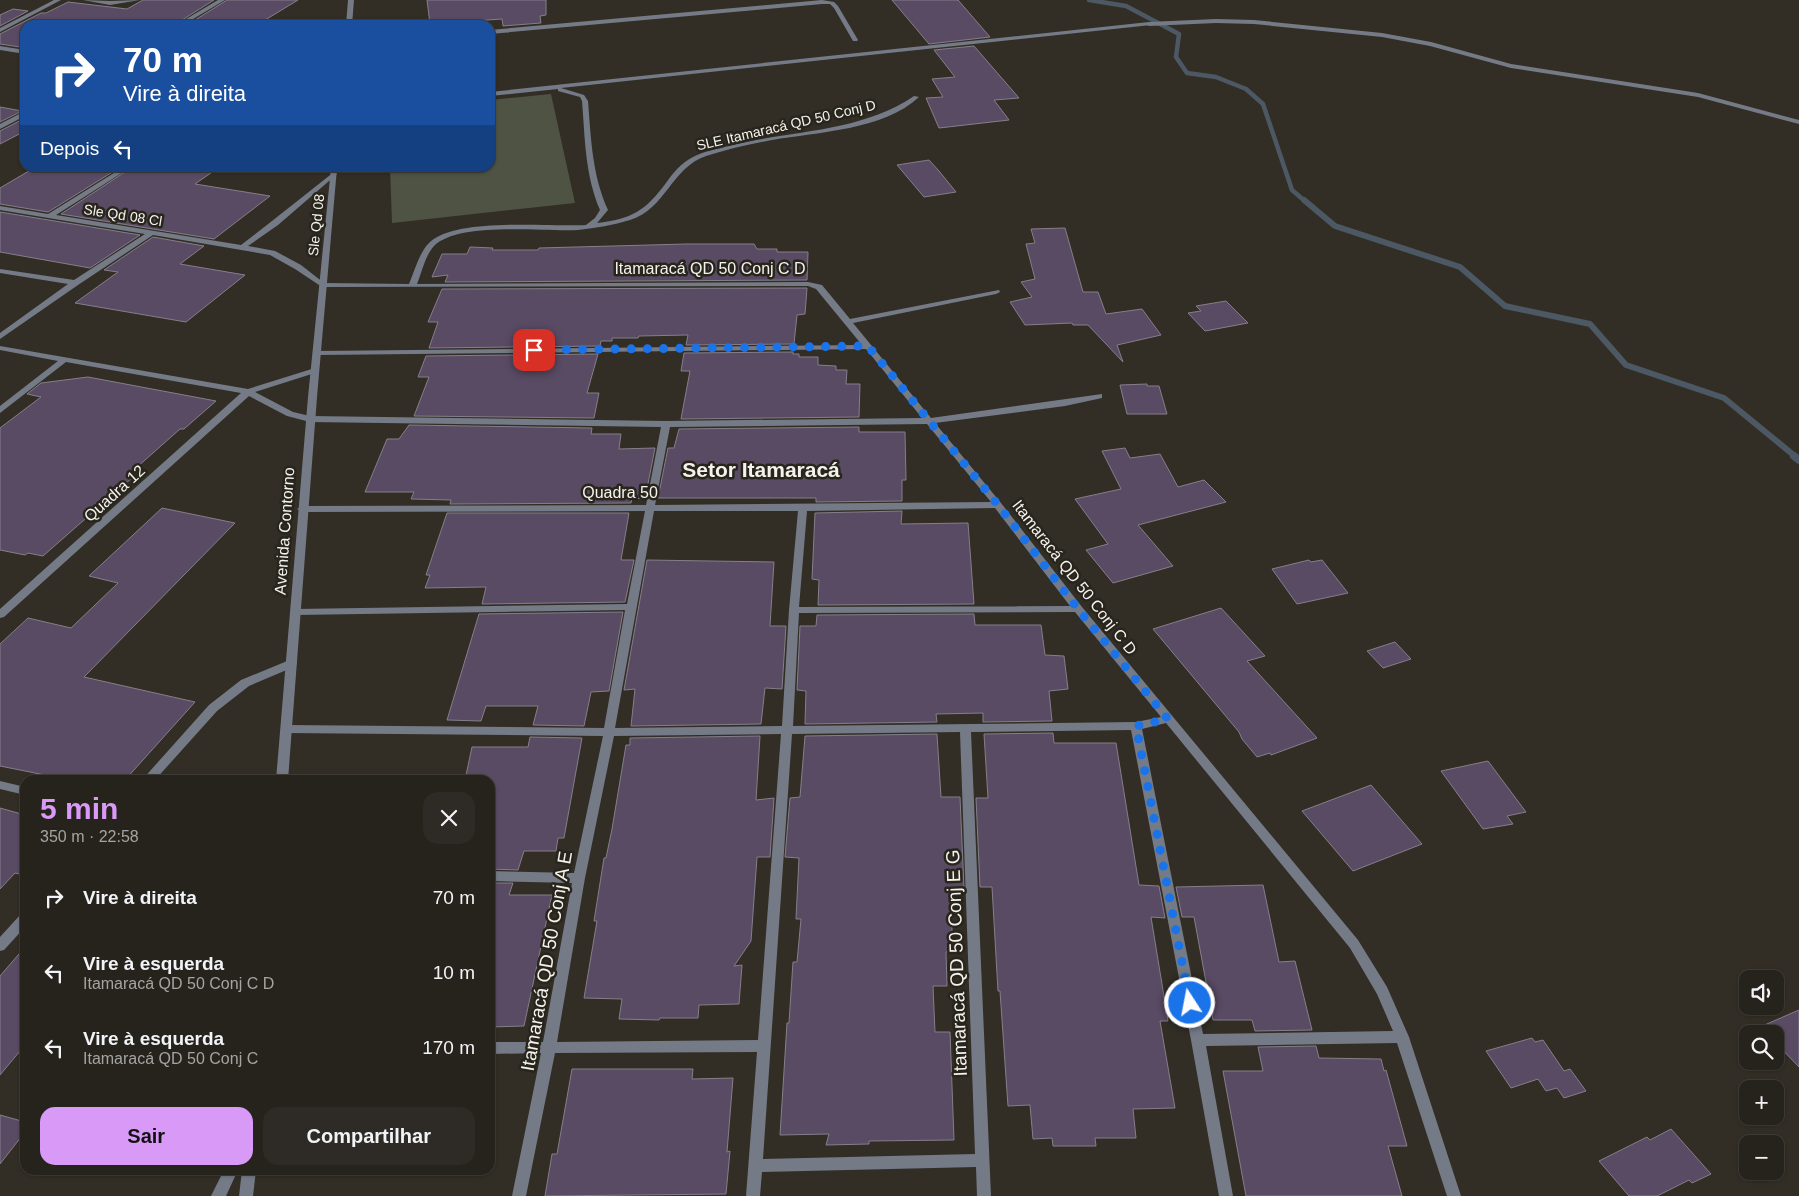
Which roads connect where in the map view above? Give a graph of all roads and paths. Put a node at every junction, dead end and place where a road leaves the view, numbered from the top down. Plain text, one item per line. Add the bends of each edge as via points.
1 (58, 0) edge
2 (86, 0) edge
3 (137, 0) edge
4 (222, 0) edge
5 (351, 0) edge
6 (188, 20) edge
7 (349, 20) edge
8 (0, 30) edge
9 (495, 32) edge
10 (854, 40) dead end
11 (0, 48) edge
12 (20, 51) edge
13 (549, 88) junction
14 (495, 93) edge
15 (916, 97) dead end
16 (20, 116) edge
17 (1799, 122) edge
18 (0, 128) edge
19 (120, 172) edge
20 (333, 172) edge
21 (334, 172) edge
22 (0, 208) edge
23 (49, 216) junction
24 (589, 226) junction
25 (152, 232) junction
26 (242, 247) junction
27 (0, 271) edge
28 (75, 282) junction
29 (322, 285) junction
30 (412, 286) junction
31 (996, 292) dead end
32 (848, 322) junction
33 (0, 337) edge
34 (868, 346) junction
35 (0, 348) edge
36 (318, 353) junction
37 (64, 360) junction
38 (315, 370) junction
39 (248, 392) junction
40 (1099, 396) dead end
41 (0, 410) edge
42 (310, 419) junction
43 (927, 421) junction
44 (666, 424) junction
45 (998, 505) junction
46 (649, 507) junction
47 (803, 508) junction
48 (302, 509) junction
49 (631, 607) junction
50 (1078, 609) junction
51 (794, 610) junction
52 (296, 612) junction
53 (0, 615) edge
54 (292, 663) junction
55 (1168, 719) junction
56 (1136, 726) junction
57 (965, 728) junction
58 (286, 729) junction
59 (787, 730) junction
60 (609, 732) junction
61 (153, 775) edge
62 (282, 775) edge
63 (0, 785) edge
64 (20, 790) edge
65 (495, 876) edge
66 (579, 878) junction
67 (20, 924) edge
68 (0, 946) edge
69 (1402, 1037) junction
70 (1198, 1040) junction
71 (763, 1046) junction
72 (495, 1048) edge
73 (549, 1048) junction
74 (982, 1160) junction
75 (755, 1166) junction
76 (228, 1175) edge
77 (248, 1175) edge
78 (218, 1196) edge
79 (246, 1196) edge
80 (519, 1196) edge
81 (752, 1196) edge
82 (984, 1196) edge
83 (1226, 1196) edge
84 (1454, 1196) edge

1 - 8 street
2 - 3 street via 110,3
4 - 6 street
5 - 7 street
9 - 10 street via 822,2 836,7
11 - 12 street
13 - 14 street
13 - 17 street via 1149,24 1254,22 1382,34 1511,66 1698,95
13 - 24 street via 582,96 585,101 590,163 604,210
15 - 24 street, SLE Itamaracá QD 50 Conj D via 906,105 873,118 700,156 676,174 646,211 622,220
16 - 18 street
19 - 23 street
20 - 26 street
21 - 29 street, Sle Qd 08
22 - 23 street, Sle Qd 08 Cl
23 - 25 street, Sle Qd 08 Cl
24 - 30 street, SLE Itamaracá QD 50 Conj D via 476,228 455,232 431,244
25 - 26 street, Sle Qd 08 Cl
25 - 28 street
26 - 29 street, Sle Qd 08 Cl via 272,253
27 - 28 street
28 - 33 street
29 - 30 street, Itamaracá QD 50 Conj C D
29 - 36 street, Avenida Contorno
30 - 32 street, Itamaracá QD 50 Conj C D via 808,284 819,287
31 - 32 street
32 - 34 street, Itamaracá QD 50 Conj C D
34 - 36 street
34 - 43 street, Itamaracá QD 50 Conj C D
35 - 37 street
36 - 38 street, Avenida Contorno
37 - 39 street
37 - 41 street
38 - 39 street
38 - 42 street, Avenida Contorno
39 - 42 street via 290,414
39 - 53 street, Quadra 12
40 - 43 street
42 - 44 street
42 - 48 street, Avenida Contorno
43 - 44 street
43 - 45 street, Itamaracá QD 50 Conj C D
44 - 46 street, Itamaracá QD 50 Conj A E
45 - 47 street, Quadra 50
45 - 50 street, Itamaracá QD 50 Conj C D
46 - 47 street, Quadra 50
46 - 48 street, Quadra 50
46 - 49 street, Itamaracá QD 50 Conj A E
47 - 51 street
48 - 52 street, Avenida Contorno
49 - 52 street
49 - 60 street, Itamaracá QD 50 Conj A E
50 - 51 street
50 - 55 street, Itamaracá QD 50 Conj C D
51 - 59 street
52 - 54 street, Avenida Contorno
54 - 58 street, Avenida Contorno
54 - 61 street via 245,683 214,708
55 - 56 street
55 - 69 street, Itamaracá QD 50 Conj C D via 1354,944 1382,991
56 - 57 street
56 - 70 street
57 - 59 street
57 - 74 street, Itamaracá QD 50 Conj E G
58 - 60 street
58 - 62 street, Avenida Contorno
59 - 60 street
59 - 71 street
60 - 66 street, Itamaracá QD 50 Conj A E
63 - 64 street
65 - 66 street
66 - 73 street, Itamaracá QD 50 Conj A E
67 - 68 street
69 - 70 street
69 - 84 street, Itamaracá QD 50 Conj C D
70 - 83 street
71 - 73 street
71 - 75 street
72 - 73 street
73 - 80 street, Itamaracá QD 50 Conj A E
74 - 75 street
74 - 82 street, Itamaracá QD 50 Conj E G
75 - 81 street
76 - 78 street
77 - 79 street

